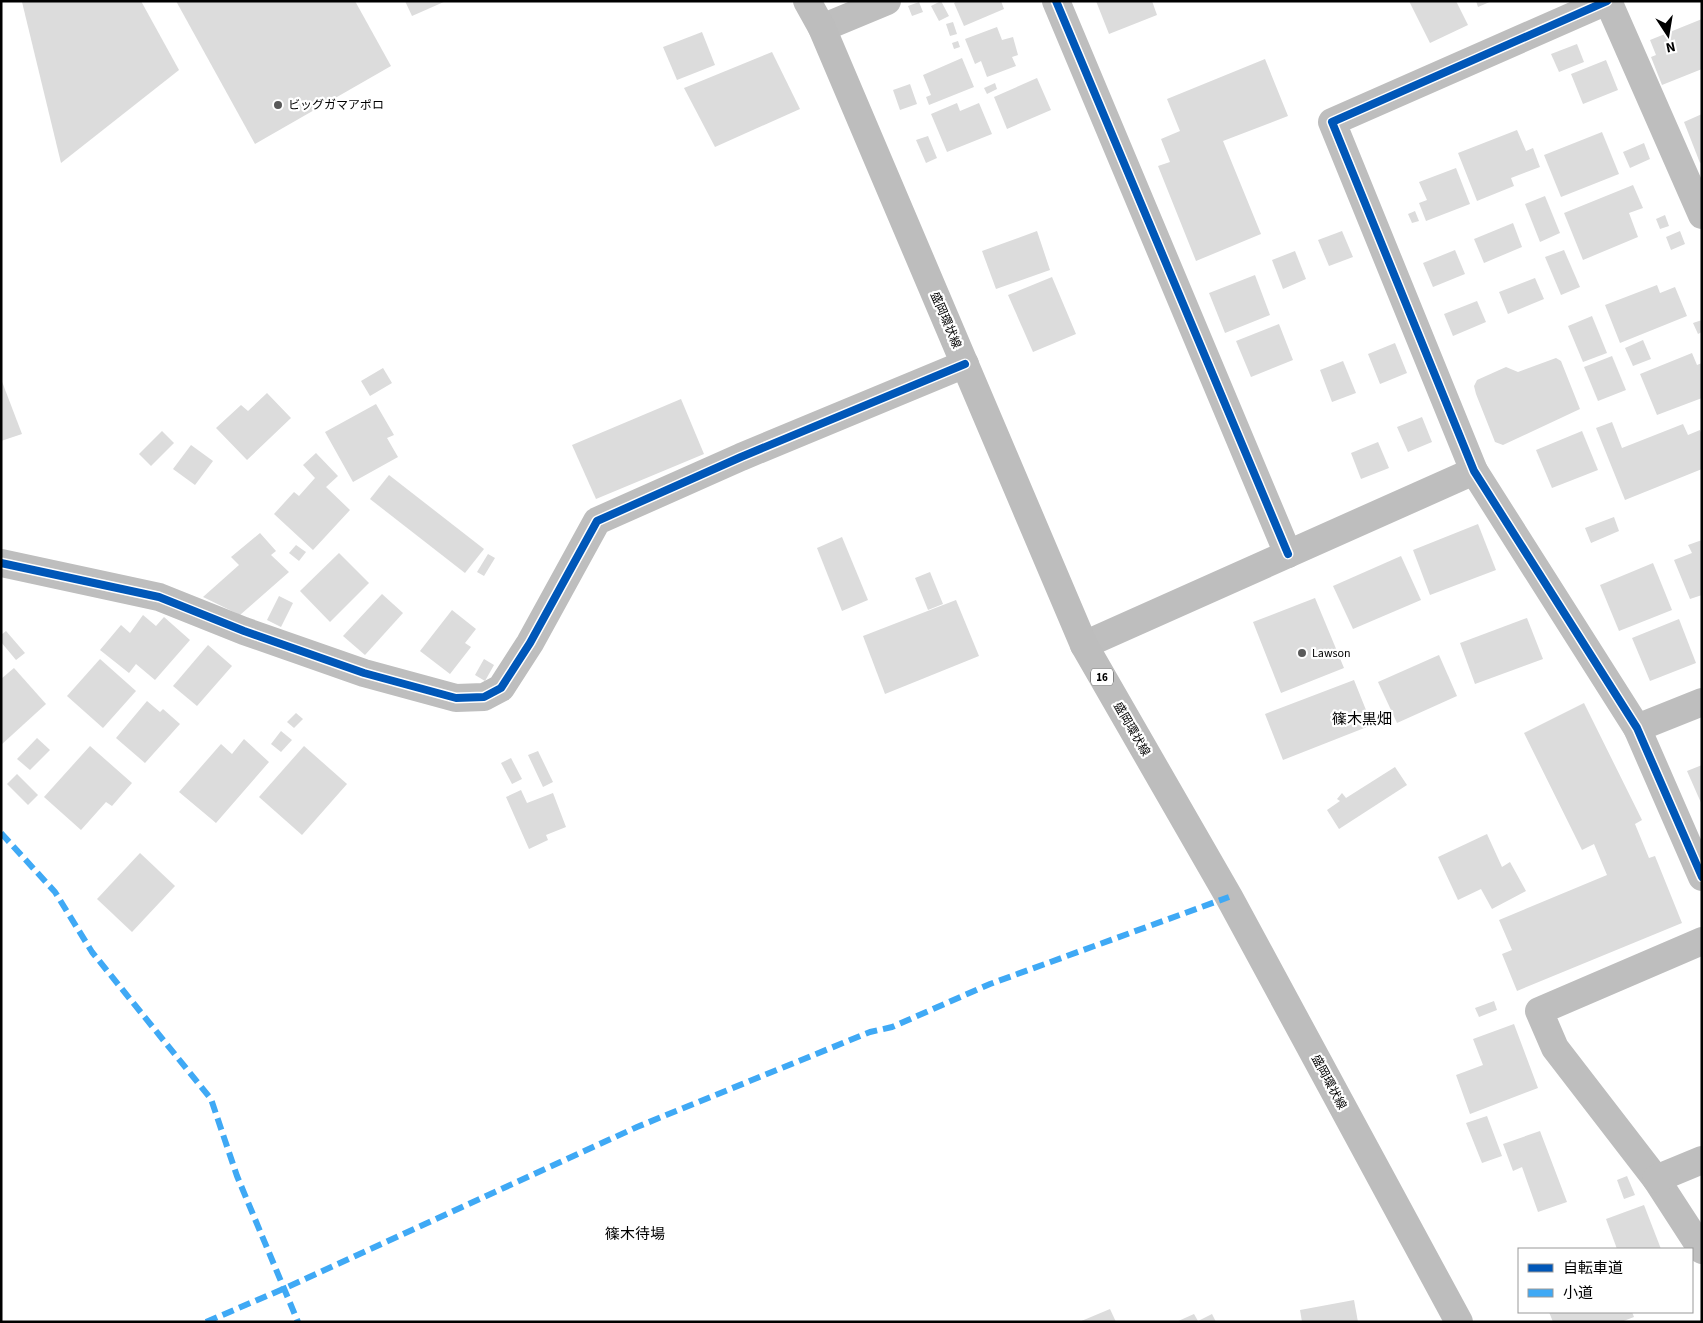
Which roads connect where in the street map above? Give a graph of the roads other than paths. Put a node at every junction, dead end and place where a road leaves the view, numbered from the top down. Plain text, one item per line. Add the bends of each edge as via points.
1 (807, 1) edge
2 (888, 1) edge
3 (1056, 1) edge
4 (1608, 1) edge
5 (822, 28) junction
6 (1696, 185) edge
7 (1702, 216) edge
8 (965, 364) junction
9 (1474, 471) junction
10 (1288, 554) junction
11 (1, 563) edge
12 (1084, 645) junction
13 (1702, 702) edge
14 (1637, 728) junction
15 (1702, 877) edge
16 (1702, 941) edge
17 (1702, 1160) edge
18 (1656, 1179) junction
19 (1702, 1250) edge
20 (1459, 1322) edge

1 - 5 main road, 盛岡環状線 / 16
2 - 5 street
3 - 10 street
4 - 6 street
4 - 9 street via 1332,122
5 - 8 main road, 盛岡環状線 / 16
6 - 7 street
8 - 11 street via 597,520 530,643 501,688 484,697 456,698 364,673 244,632 159,597
8 - 12 main road, 盛岡環状線 / 16
9 - 10 street
9 - 14 street
10 - 12 street
12 - 20 main road, 盛岡環状線 / 16 via 1229,897
13 - 14 street
14 - 15 street
16 - 18 street via 1539,1012 1555,1048
17 - 18 street
18 - 19 street

